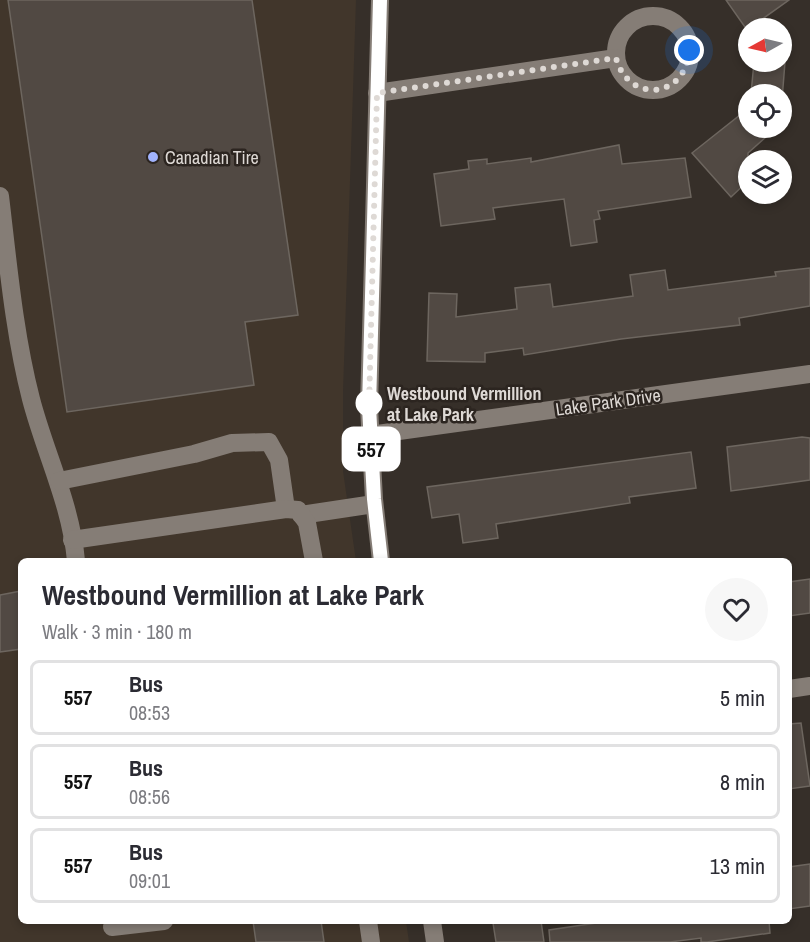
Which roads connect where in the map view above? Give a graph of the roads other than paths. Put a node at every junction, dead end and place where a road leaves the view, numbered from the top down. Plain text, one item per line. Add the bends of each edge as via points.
1 (380, 0) edge
2 (616, 58) junction
3 (377, 93) junction
4 (0, 196) edge
5 (7, 307) edge
6 (810, 374) edge
7 (370, 435) junction
8 (59, 481) junction
9 (375, 504) junction
10 (293, 512) junction
11 (72, 540) junction
12 (75, 558) edge
13 (313, 558) edge
14 (381, 558) edge
15 (810, 686) edge
16 (792, 689) edge
17 (147, 924) edge
18 (368, 924) edge
19 (432, 924) edge
20 (113, 930) edge
21 (371, 942) edge
22 (435, 942) edge

1 - 3 street
2 - 2 street via 632,84 662,89 671,86 685,71 689,50 686,38 671,21 648,17 627,26 616,47
2 - 3 street
3 - 7 street
4 - 5 street
5 - 8 street via 39,430
6 - 7 street, Lake Park Drive
7 - 9 street
8 - 10 street via 232,443 268,442 279,460
8 - 11 street
9 - 10 street
9 - 14 street
10 - 11 street
10 - 13 street via 307,524
11 - 12 street
15 - 16 street
17 - 20 street
18 - 21 street
19 - 22 street

